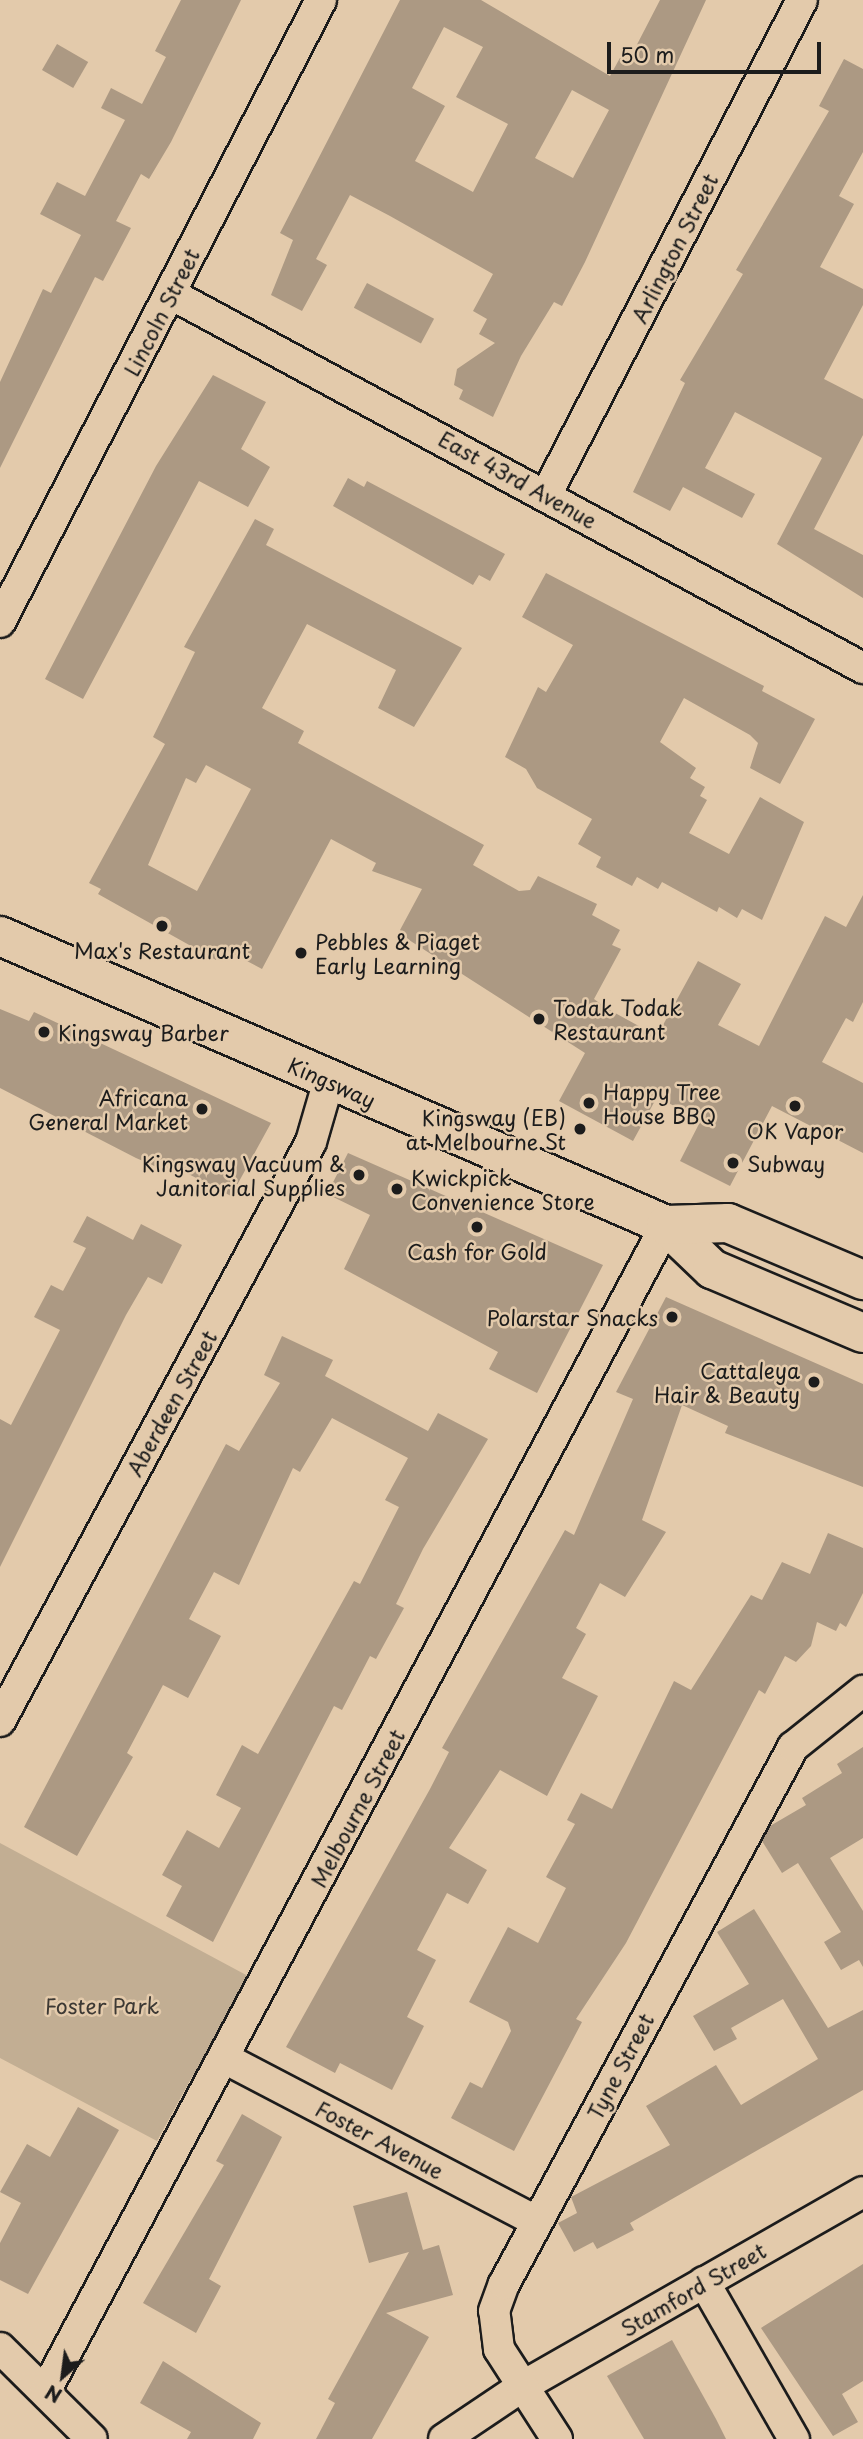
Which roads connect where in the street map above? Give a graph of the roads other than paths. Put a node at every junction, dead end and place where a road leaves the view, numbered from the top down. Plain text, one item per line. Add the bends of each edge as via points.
1 (321, 0) edge
2 (802, 0) edge
3 (171, 294) junction
4 (546, 495) junction
5 (0, 622) edge
6 (863, 668) edge
7 (0, 936) edge
8 (328, 1080) junction
9 (666, 1225) junction
10 (863, 1280) edge
11 (863, 1332) edge
12 (863, 1692) edge
13 (0, 1721) edge
14 (224, 2058) junction
15 (863, 2192) edge
16 (536, 2221) junction
17 (704, 2282) junction
18 (0, 2348) edge
19 (523, 2386) junction
20 (46, 2390) junction
21 (92, 2439) edge
22 (444, 2439) edge
23 (557, 2439) edge
24 (794, 2439) edge

1 - 3 street, Lincoln Street
2 - 4 street, Arlington Street
3 - 4 street, East 43rd Avenue
3 - 5 street, Lincoln Street
4 - 6 street, East 43rd Avenue
7 - 8 main road, Kingsway
8 - 9 main road, Kingsway
8 - 13 street, Aberdeen Street via 312,1142
9 - 10 main road, Kingsway via 728,1223
9 - 11 main road, Kingsway via 712,1269
9 - 14 street, Melbourne Street
12 - 16 street, Tyne Street via 793,1747
14 - 16 street, Foster Avenue
14 - 20 street, Melbourne Street
15 - 17 street, Stamford Street
16 - 19 street, Tyne Street via 494,2311 499,2349
17 - 19 street, Stamford Street
17 - 24 street
18 - 20 street
19 - 22 street
19 - 23 street, Tyne Street
20 - 21 street

